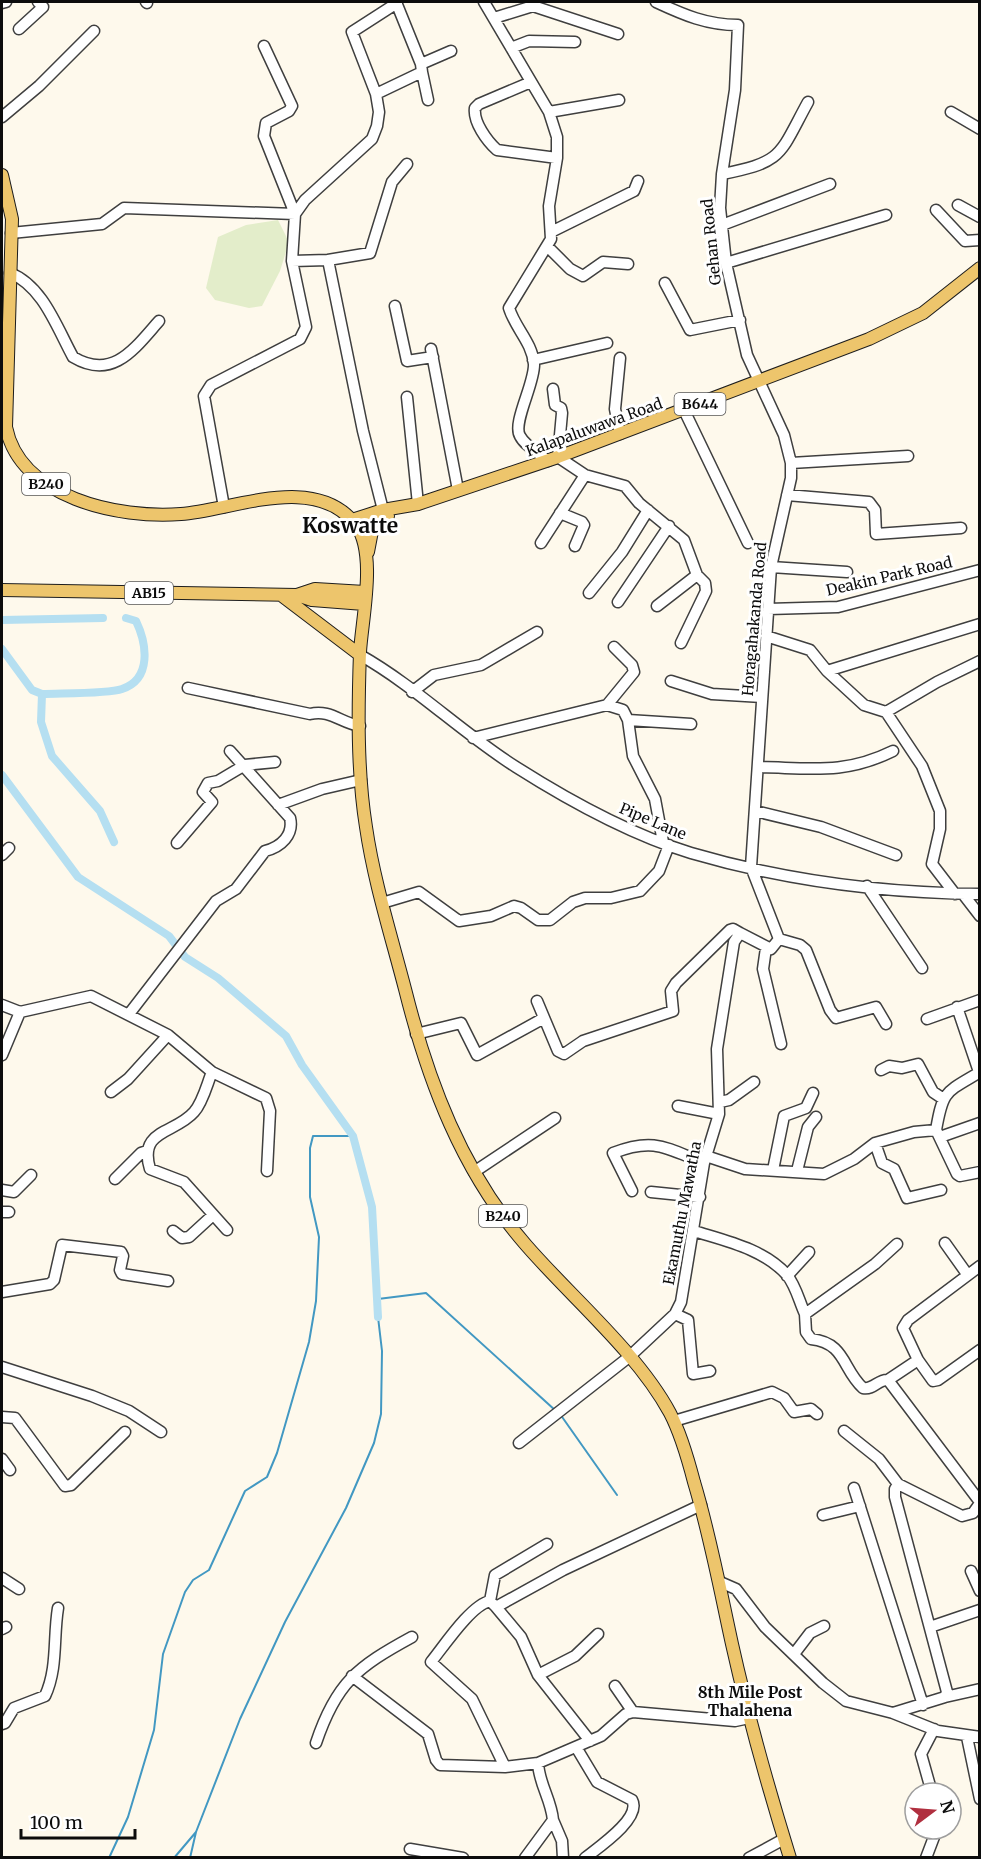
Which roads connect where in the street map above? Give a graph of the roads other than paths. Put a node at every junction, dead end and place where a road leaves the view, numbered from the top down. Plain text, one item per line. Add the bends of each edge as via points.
1 (6, 2) edge
2 (38, 2) edge
3 (396, 2) edge
4 (483, 2) edge
5 (656, 2) edge
6 (2, 3) edge
7 (494, 18) junction
8 (19, 29) dead end
9 (93, 31) dead end
10 (618, 34) dead end
11 (575, 42) dead end
12 (264, 46) dead end
13 (511, 48) junction
14 (451, 51) dead end
15 (421, 68) junction
16 (531, 82) junction
17 (376, 93) junction
18 (428, 100) dead end
19 (619, 100) dead end
20 (808, 102) dead end
21 (549, 112) junction
22 (951, 112) dead end
23 (2, 117) edge
24 (980, 129) edge
25 (557, 158) junction
26 (407, 164) dead end
27 (722, 174) junction
28 (2, 175) edge
29 (638, 181) dead end
30 (830, 184) dead end
31 (958, 205) dead end
32 (936, 210) dead end
33 (295, 214) junction
34 (886, 215) dead end
35 (980, 217) edge
36 (722, 225) junction
37 (551, 232) junction
38 (11, 233) junction
39 (980, 240) edge
40 (547, 246) junction
41 (6, 260) edge
42 (328, 260) junction
43 (292, 261) junction
44 (726, 263) junction
45 (628, 264) dead end
46 (980, 268) edge
47 (10, 273) junction
48 (665, 283) dead end
49 (395, 306) dead end
50 (740, 320) junction
51 (159, 321) dead end
52 (607, 343) dead end
53 (620, 358) dead end
54 (533, 360) junction
55 (758, 382) junction
56 (553, 389) dead end
57 (407, 397) dead end
58 (684, 410) junction
59 (3, 416) edge
60 (620, 434) junction
61 (908, 456) dead end
62 (553, 459) junction
63 (791, 463) junction
64 (585, 475) junction
65 (458, 490) junction
66 (787, 495) junction
67 (418, 504) junction
68 (225, 507) junction
69 (648, 510) junction
70 (386, 513) junction
71 (560, 513) junction
72 (354, 523) junction
73 (669, 526) junction
74 (961, 528) dead end
75 (541, 543) dead end
76 (748, 543) dead end
77 (575, 546) dead end
78 (366, 561) junction
79 (771, 567) junction
80 (980, 570) edge
81 (847, 572) dead end
82 (697, 575) junction
83 (2, 590) edge
84 (589, 593) dead end
85 (281, 595) junction
86 (365, 598) junction
87 (618, 602) dead end
88 (657, 606) dead end
89 (768, 609) junction
90 (980, 624) edge
91 (537, 632) dead end
92 (766, 636) junction
93 (681, 643) dead end
94 (614, 647) dead end
95 (360, 656) junction
96 (980, 661) edge
97 (826, 671) junction
98 (671, 681) dead end
99 (188, 688) dead end
100 (412, 692) junction
101 (762, 697) junction
102 (608, 705) junction
103 (886, 712) junction
104 (628, 720) junction
105 (691, 724) dead end
106 (360, 726) junction
107 (473, 738) junction
108 (230, 751) dead end
109 (893, 751) dead end
110 (275, 762) dead end
111 (245, 765) junction
112 (759, 767) junction
113 (361, 780) junction
114 (278, 805) junction
115 (755, 811) junction
116 (177, 843) dead end
117 (666, 844) junction
118 (896, 855) dead end
119 (751, 867) junction
120 (867, 886) junction
121 (959, 894) junction
122 (980, 894) edge
123 (382, 903) junction
124 (980, 916) edge
125 (740, 933) junction
126 (779, 939) junction
127 (766, 948) junction
128 (921, 968) dead end
129 (980, 1000) edge
130 (537, 1001) dead end
131 (2, 1005) edge
132 (957, 1007) junction
133 (20, 1012) junction
134 (129, 1014) junction
135 (544, 1018) junction
136 (927, 1019) dead end
137 (886, 1024) dead end
138 (416, 1034) junction
139 (168, 1035) junction
140 (781, 1044) dead end
141 (2, 1054) edge
142 (881, 1070) dead end
143 (212, 1072) junction
144 (979, 1072) edge
145 (754, 1082) dead end
146 (111, 1092) dead end
147 (813, 1093) dead end
148 (942, 1098) junction
149 (678, 1107) dead end
150 (719, 1108) junction
151 (816, 1117) dead end
152 (555, 1118) dead end
153 (980, 1123) edge
154 (938, 1134) junction
155 (875, 1143) junction
156 (147, 1151) junction
157 (705, 1160) junction
158 (773, 1170) junction
159 (267, 1171) dead end
160 (797, 1171) junction
161 (474, 1172) junction
162 (980, 1172) edge
163 (31, 1175) dead end
164 (115, 1179) dead end
165 (2, 1190) edge
166 (941, 1190) dead end
167 (632, 1191) dead end
168 (651, 1192) dead end
169 (700, 1197) junction
170 (213, 1215) junction
171 (227, 1230) dead end
172 (173, 1231) dead end
173 (694, 1231) junction
174 (945, 1243) dead end
175 (897, 1244) dead end
176 (809, 1252) dead end
177 (980, 1266) edge
178 (967, 1274) junction
179 (787, 1276) junction
180 (168, 1281) dead end
181 (2, 1293) edge
182 (675, 1314) junction
183 (805, 1314) junction
184 (980, 1350) edge
185 (629, 1357) junction
186 (918, 1360) junction
187 (2, 1367) edge
188 (710, 1371) dead end
189 (888, 1380) junction
190 (817, 1414) dead end
191 (2, 1417) edge
192 (674, 1421) junction
193 (844, 1431) dead end
194 (124, 1432) dead end
195 (161, 1432) dead end
196 (519, 1443) dead end
197 (2, 1459) edge
198 (10, 1470) dead end
199 (898, 1484) junction
200 (854, 1488) dead end
201 (980, 1503) edge
202 (701, 1505) junction
203 (860, 1506) junction
204 (823, 1515) dead end
205 (548, 1544) dead end
206 (971, 1571) dead end
207 (2, 1578) edge
208 (720, 1582) junction
209 (19, 1589) dead end
210 (980, 1591) edge
211 (493, 1604) junction
212 (58, 1608) dead end
213 (980, 1610) edge
214 (824, 1626) dead end
215 (930, 1627) junction
216 (598, 1634) dead end
217 (412, 1636) dead end
218 (794, 1654) junction
219 (538, 1675) junction
220 (352, 1676) junction
221 (615, 1686) dead end
222 (980, 1689) edge
223 (945, 1697) junction
224 (923, 1705) junction
225 (633, 1712) junction
226 (893, 1713) junction
227 (749, 1718) junction
228 (2, 1724) edge
229 (934, 1729) junction
230 (967, 1737) junction
231 (980, 1737) edge
232 (590, 1741) junction
233 (316, 1743) dead end
234 (576, 1747) junction
235 (538, 1763) junction
236 (505, 1767) junction
237 (929, 1781) edge
238 (980, 1799) edge
239 (553, 1820) junction
240 (784, 1839) junction
241 (932, 1841) edge
242 (410, 1849) dead end
243 (528, 1855) edge
244 (463, 1857) edge
245 (563, 1857) edge
246 (585, 1857) edge
247 (749, 1857) edge
248 (790, 1857) edge
249 (926, 1857) edge

1 - 6 street
2 - 8 street via 43,7
3 - 15 street
3 - 17 street via 352,32
4 - 7 street
5 - 27 street, Gehan Road via 693,20 738,25 735,90
7 - 10 street via 533,6
7 - 13 street
9 - 23 street
11 - 13 street via 529,41
12 - 33 street via 292,106 266,123 264,136
13 - 16 street
14 - 15 street
15 - 17 street
15 - 18 street
16 - 21 street
16 - 25 street via 479,104 474,115 497,150
17 - 33 street via 380,112 372,139 305,200
19 - 21 street
20 - 27 street via 774,159 756,168
21 - 25 street via 557,136
22 - 24 street
25 - 37 street via 549,206
26 - 42 street via 392,182 370,253
27 - 36 street, Gehan Road
28 - 38 main road, B240
29 - 37 street via 634,191
30 - 36 street
31 - 35 street
32 - 39 street via 965,241
33 - 38 street via 123,208 102,224
33 - 43 street
34 - 44 street
36 - 44 street, Gehan Road
37 - 40 street
38 - 41 main road, B240
40 - 45 street via 583,276 603,262
40 - 54 street via 509,308
41 - 47 main road, B240
42 - 43 street
42 - 70 street via 363,431
43 - 68 street via 306,327 304,334 211,385 204,396
44 - 50 street, Gehan Road
46 - 55 main road, Kalapaluwawa Road / B644 via 914,318
47 - 51 street via 36,290 73,357 82,362 108,365 119,361
47 - 59 main road, B240
48 - 50 street via 690,330
49 - 65 street via 407,361 432,353
50 - 55 street, Gehan Road via 747,355
52 - 54 street
53 - 60 street via 615,410
54 - 62 street via 530,391 517,429 520,438
55 - 58 main road, Kalapaluwawa Road / B644
55 - 63 street, Horagahakanda Road via 784,435
56 - 62 street via 555,405 562,413
57 - 67 street
58 - 60 main road, Kalapaluwawa Road / B644
58 - 76 street
59 - 68 main road, B240 via 18,458 40,480 64,493 142,514 176,515
60 - 62 main road, Kalapaluwawa Road / B644
61 - 63 street
62 - 64 street
62 - 65 main road, Kalapaluwawa Road / B644
63 - 66 street, Horagahakanda Road
64 - 69 street via 625,486
64 - 71 street
65 - 67 main road, Kalapaluwawa Road / B644
66 - 74 street via 869,502 875,510 876,534
66 - 79 street, Horagahakanda Road
67 - 70 main road, Kalapaluwawa Road / B644
68 - 72 main road, B240 via 272,497 307,498 332,506
69 - 73 street
69 - 84 street via 622,552
70 - 72 main road, Kalapaluwawa Road / B644
70 - 78 main road via 372,531
71 - 75 street
71 - 77 street via 584,525
72 - 78 main road, B240 via 364,542
73 - 82 street via 684,540
73 - 87 street
78 - 86 main road, B240
79 - 81 street
79 - 89 street, Horagahakanda Road
80 - 89 street, Deakin Park Road via 838,607
82 - 88 street
82 - 93 street via 705,583 706,591
83 - 85 main road, AB15
85 - 86 main road, AB15 via 312,600
85 - 95 main road
86 - 95 main road, B240
89 - 92 street, Horagahakanda Road
90 - 97 street
91 - 100 street via 481,665 434,675
92 - 97 street via 810,650
92 - 101 street, Horagahakanda Road
94 - 102 street via 634,672
95 - 100 street, Pipe Lane
95 - 106 main road, B240
96 - 103 street
97 - 103 street via 864,705
98 - 101 street via 712,694
99 - 106 street via 310,714 330,713
100 - 107 street, Pipe Lane
101 - 112 street, Horagahakanda Road
102 - 104 street via 623,710
102 - 107 street
103 - 121 street via 927,774 940,811 932,864
104 - 105 street
104 - 117 street via 633,756 655,799
106 - 113 main road, B240
107 - 117 street, Pipe Lane via 564,795
108 - 111 street
109 - 112 street via 865,764 837,769
110 - 111 street
111 - 114 street
111 - 116 street via 219,781 208,783 203,792 212,802
112 - 115 street, Horagahakanda Road
113 - 114 street
113 - 123 main road, B240 via 366,828
114 - 134 street via 290,818 290,834 265,851 236,889 216,901
115 - 118 street via 820,827
115 - 119 street, Horagahakanda Road
117 - 119 street, Pipe Lane
117 - 123 street via 659,871 640,891 611,898 585,898 550,920 538,920 514,906 491,916 459,921 419,892
119 - 120 street, Pipe Lane
119 - 126 street
120 - 121 street, Pipe Lane
120 - 128 street
121 - 122 street, Pipe Lane
121 - 124 street
123 - 138 main road, B240
125 - 127 street
125 - 135 street via 730,930 676,983 671,992 674,1008 663,1015 594,1037 564,1054 558,1051
125 - 150 street, Ekamuthu Mawatha via 734,942 717,1049
126 - 127 street via 773,948
126 - 137 street via 806,950 836,1018 876,1007
127 - 140 street via 763,969
129 - 132 street
130 - 135 street
131 - 133 street
132 - 136 street
132 - 144 street
133 - 134 street via 92,996
133 - 141 street
134 - 139 street
135 - 138 street via 477,1055 461,1023
138 - 161 main road, B240 via 442,1108
139 - 143 street
139 - 146 street
142 - 148 street via 918,1064 933,1092
143 - 156 street via 195,1111 157,1135
143 - 159 street via 266,1098 270,1111
144 - 148 street
145 - 150 street
147 - 158 street via 806,1107 784,1116
148 - 154 street
149 - 150 street
150 - 157 street, Ekamuthu Mawatha
151 - 160 street via 808,1127
152 - 161 street
153 - 154 street
154 - 155 street via 904,1134
154 - 162 street via 957,1174
155 - 160 street via 824,1174
155 - 166 street via 882,1163 894,1169 907,1198
156 - 164 street
156 - 170 street via 150,1169 184,1182
157 - 158 street via 745,1169
157 - 167 street via 649,1143 613,1154
157 - 169 street, Ekamuthu Mawatha
158 - 160 street
161 - 185 main road, B240 via 523,1242
163 - 165 street via 14,1192
168 - 169 street
169 - 173 street, Ekamuthu Mawatha
170 - 171 street
170 - 172 street via 189,1237 182,1238
173 - 179 street via 751,1250
173 - 182 street, Ekamuthu Mawatha via 681,1302
174 - 178 street
175 - 183 street
176 - 179 street
177 - 178 street
178 - 186 street via 903,1325
179 - 183 street
180 - 181 street via 122,1274 121,1252 62,1245 50,1284
182 - 185 street, Ekamuthu Mawatha
182 - 188 street via 688,1320 693,1374
183 - 189 street via 807,1335 831,1344 860,1386 870,1388
184 - 186 street via 935,1381
185 - 192 main road, B240
185 - 196 street, Ekamuthu Mawatha
186 - 189 street
187 - 195 street via 129,1411
189 - 201 street
190 - 192 street via 811,1408 794,1412 784,1398 772,1392
191 - 194 street via 15,1418 65,1486 71,1485
192 - 202 main road, B240
193 - 199 street via 879,1459
197 - 198 street
199 - 201 street via 962,1516 973,1513
199 - 215 street via 895,1497
200 - 203 street
202 - 208 main road, B240
202 - 211 street
203 - 204 street
203 - 224 street
205 - 211 street via 495,1575
206 - 210 street
207 - 209 street
208 - 218 street via 736,1589 765,1627
208 - 227 main road, B240
211 - 219 street via 521,1637
211 - 236 street via 483,1602 432,1662 472,1699
212 - 228 street via 52,1682 45,1696 14,1708
213 - 215 street
214 - 218 street via 810,1633
215 - 223 street via 947,1692
216 - 219 street via 575,1656
217 - 220 street
218 - 226 street via 846,1701
219 - 232 street
220 - 233 street via 329,1707
220 - 236 street via 428,1734 440,1765
221 - 225 street
222 - 223 street
223 - 224 street
224 - 226 street
225 - 227 street via 735,1721
225 - 232 street
226 - 229 street
227 - 240 main road, B240
229 - 230 street
229 - 237 street via 921,1754
230 - 231 street
230 - 238 street
232 - 234 street
234 - 235 street
234 - 246 street via 597,1782 632,1800 635,1808 634,1814 613,1835
235 - 236 street
235 - 239 street via 538,1780 552,1806
239 - 243 street
239 - 245 street via 562,1841
240 - 247 street
240 - 248 main road, B240
241 - 249 street
242 - 244 street

